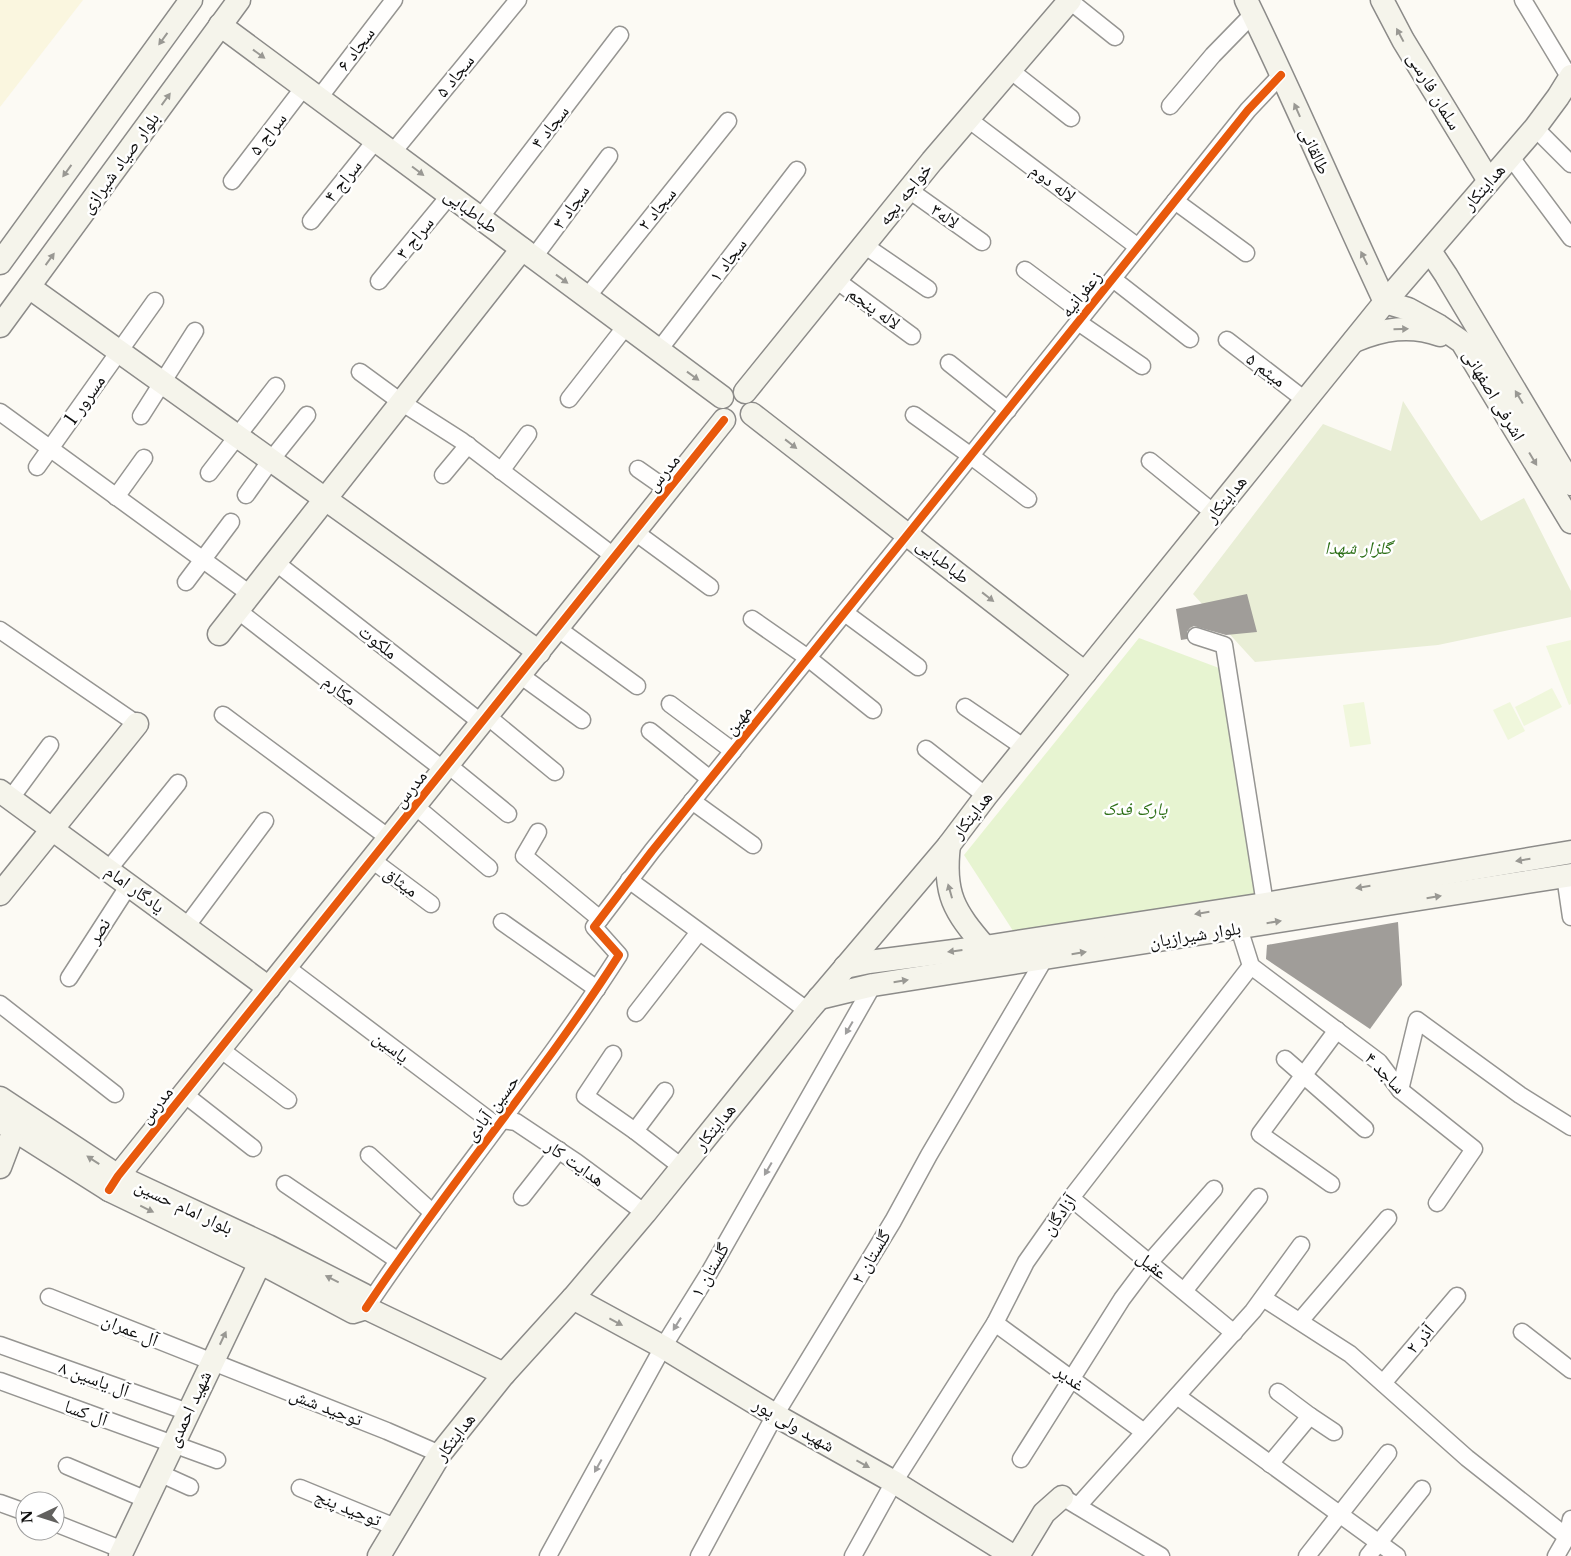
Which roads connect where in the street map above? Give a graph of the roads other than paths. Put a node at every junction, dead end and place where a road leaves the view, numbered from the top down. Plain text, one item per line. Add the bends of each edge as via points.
1 (191, 0) edge
2 (239, 0) edge
3 (394, 0) edge
4 (518, 0) edge
5 (1070, 0) edge
6 (1382, 0) edge
7 (1523, 0) edge
8 (1249, 7) edge
9 (220, 25) junction
10 (620, 35) dead end
11 (1115, 37) dead end
12 (1010, 70) junction
13 (1281, 74) junction
14 (1570, 77) edge
15 (312, 93) junction
16 (1564, 99) edge
17 (1170, 106) dead end
18 (1071, 118) dead end
19 (968, 119) junction
20 (728, 121) dead end
21 (1535, 128) junction
22 (384, 146) junction
23 (609, 156) dead end
24 (1510, 156) junction
25 (1571, 164) edge
26 (796, 170) dead end
27 (232, 181) dead end
28 (1489, 181) junction
29 (908, 190) junction
30 (450, 195) junction
31 (1175, 201) junction
32 (480, 218) junction
33 (311, 221) dead end
34 (1571, 238) edge
35 (982, 242) dead end
36 (864, 246) junction
37 (1138, 247) junction
38 (1430, 251) junction
39 (528, 253) junction
40 (1246, 253) dead end
41 (0, 263) edge
42 (1025, 270) dead end
43 (1113, 279) junction
44 (836, 280) junction
45 (380, 281) dead end
46 (29, 287) junction
47 (928, 289) dead end
48 (587, 297) junction
49 (154, 301) dead end
50 (1385, 302) junction
51 (1081, 318) junction
52 (0, 326) edge
53 (626, 326) junction
54 (195, 331) dead end
55 (912, 336) dead end
56 (1190, 339) dead end
57 (1227, 340) dead end
58 (1354, 341) junction
59 (1462, 342) junction
60 (659, 350) junction
61 (119, 352) junction
62 (949, 363) dead end
63 (1142, 366) dead end
64 (360, 372) dead end
65 (163, 383) junction
66 (276, 386) dead end
67 (745, 392) junction
68 (722, 397) junction
69 (569, 399) dead end
70 (1305, 400) junction
71 (401, 402) junction
72 (1008, 410) junction
73 (0, 412) edge
74 (752, 414) junction
75 (307, 415) dead end
76 (914, 415) dead end
77 (141, 416) dead end
78 (724, 420) junction
79 (528, 434) dead end
80 (238, 436) junction
81 (468, 445) junction
82 (50, 449) junction
83 (971, 456) junction
84 (144, 458) dead end
85 (271, 460) junction
86 (1150, 461) dead end
87 (38, 467) dead end
88 (638, 469) dead end
89 (501, 471) junction
90 (209, 474) dead end
91 (443, 475) dead end
92 (1571, 484) edge
93 (668, 490) junction
94 (246, 495) dead end
95 (116, 497) junction
96 (325, 499) junction
97 (1028, 499) dead end
98 (1214, 513) junction
99 (231, 522) dead end
100 (1571, 522) edge
101 (635, 532) junction
102 (908, 534) junction
103 (614, 557) junction
104 (204, 560) junction
105 (275, 562) junction
106 (186, 582) dead end
107 (710, 587) dead end
108 (244, 602) junction
109 (845, 613) junction
110 (752, 619) dead end
111 (557, 628) junction
112 (0, 630) edge
113 (218, 634) dead end
114 (1196, 636) dead end
115 (539, 652) junction
116 (808, 658) junction
117 (918, 667) dead end
118 (1085, 673) junction
119 (520, 675) junction
120 (637, 686) dead end
121 (670, 704) dead end
122 (965, 707) dead end
123 (873, 710) dead end
124 (223, 715) dead end
125 (484, 719) junction
126 (582, 720) dead end
127 (137, 724) joint
128 (650, 731) dead end
129 (50, 745) dead end
130 (1025, 748) junction
131 (733, 750) junction
132 (926, 750) dead end
133 (446, 767) junction
134 (555, 772) dead end
135 (710, 779) junction
136 (178, 783) dead end
137 (5, 795) edge
138 (986, 796) junction
139 (692, 801) junction
140 (415, 806) junction
141 (508, 814) dead end
142 (265, 821) dead end
143 (53, 829) junction
144 (538, 832) dead end
145 (389, 838) junction
146 (753, 845) dead end
147 (949, 845) junction
148 (1571, 852) edge
149 (372, 860) junction
150 (489, 868) dead end
151 (108, 870) junction
152 (1568, 875) edge
153 (629, 880) junction
154 (129, 885) junction
155 (0, 894) edge
156 (430, 904) dead end
157 (1265, 904) junction
158 (1571, 917) edge
159 (502, 922) dead end
160 (597, 923) junction
161 (186, 927) junction
162 (1240, 928) junction
163 (699, 932) junction
164 (985, 947) junction
165 (1045, 958) junction
166 (869, 962) junction
167 (1252, 966) junction
168 (286, 967) junction
169 (844, 967) junction
170 (69, 978) dead end
171 (873, 986) junction
172 (269, 988) junction
173 (597, 989) junction
174 (0, 1004) edge
175 (813, 1004) junction
176 (636, 1013) dead end
177 (1338, 1030) junction
178 (220, 1049) junction
179 (613, 1054) dead end
180 (1285, 1059) dead end
181 (1303, 1075) junction
182 (1400, 1090) junction
183 (665, 1091) dead end
184 (115, 1094) dead end
185 (184, 1094) junction
186 (0, 1098) edge
187 (288, 1100) dead end
188 (11, 1120) edge
189 (500, 1123) junction
190 (1571, 1127) edge
191 (1366, 1130) dead end
192 (635, 1131) junction
193 (253, 1148) dead end
194 (559, 1150) junction
195 (369, 1155) dead end
196 (0, 1167) edge
197 (683, 1168) junction
198 (114, 1183) junction
199 (285, 1184) dead end
200 (1331, 1184) dead end
201 (1214, 1189) dead end
202 (522, 1197) dead end
203 (1071, 1198) junction
204 (1259, 1198) dead end
205 (1437, 1203) dead end
206 (434, 1213) junction
207 (645, 1213) junction
208 (1388, 1218) dead end
209 (1301, 1245) dead end
210 (263, 1254) junction
211 (397, 1260) junction
212 (1149, 1263) junction
213 (1184, 1291) junction
214 (1457, 1296) dead end
215 (49, 1297) dead end
216 (573, 1298) junction
217 (1263, 1298) junction
218 (366, 1308) junction
219 (1300, 1322) junction
220 (995, 1324) junction
221 (1522, 1332) dead end
222 (1234, 1333) junction
223 (0, 1345) edge
224 (663, 1347) junction
225 (212, 1362) junction
226 (1571, 1370) edge
227 (504, 1374) junction
228 (1072, 1379) junction
229 (0, 1381) edge
230 (1383, 1382) junction
231 (1278, 1392) dead end
232 (1177, 1396) junction
233 (188, 1412) junction
234 (775, 1415) junction
235 (1310, 1416) junction
236 (1144, 1432) junction
237 (1334, 1432) dead end
238 (173, 1444) junction
239 (1388, 1453) dead end
240 (440, 1454) junction
241 (1022, 1459) dead end
242 (217, 1460) dead end
243 (1270, 1464) junction
244 (67, 1466) dead end
245 (159, 1473) junction
246 (894, 1482) junction
247 (190, 1487) dead end
248 (300, 1488) dead end
249 (1422, 1489) dead end
250 (147, 1500) junction
251 (1070, 1501) junction
252 (0, 1503) edge
253 (15, 1508) edge
254 (1340, 1515) junction
255 (1571, 1519) edge
256 (65, 1527) edge
257 (395, 1527) junction
258 (1566, 1537) junction
259 (1378, 1543) junction
260 (122, 1553) edge
261 (379, 1556) edge
262 (548, 1556) edge
263 (699, 1556) edge
264 (853, 1556) edge
265 (1013, 1556) edge
266 (1018, 1556) edge
267 (1161, 1556) edge
268 (1307, 1556) edge
269 (1368, 1556) edge
270 (1397, 1556) edge
271 (1556, 1556) edge

1 -> 41 street
2 - 9 street, بلوار صیاد شیرازی
3 - 15 street, سجاد ۶
4 - 22 street, سجاد ۵
5 - 11 street
5 - 12 street, خواجه بچه
28 -> 6 street, سلمان فارسی
7 - 14 street
8 - 13 street, طالقانی
8 - 17 street
9 -> 15 street, طباطبایی
46 -> 9 street, بلوار صیاد شیرازی
10 - 32 street, سجاد ۴
12 - 18 street
12 - 19 street, خواجه بچه
13 - 31 street, زعفرانیه
50 -> 13 street, طالقانی
14 - 16 street, هدایتکار
15 - 22 street, طباطبایی
15 - 27 street, سراج ۵
16 - 21 street, هدایتکار
19 - 29 street, خواجه بچه
19 - 37 street, لاله دوم
20 - 48 street, سجاد ۲
21 - 24 street, هدایتکار
21 - 25 street
22 -> 30 street, طباطبایی
22 - 33 street, سراج ۴
23 - 39 street, سجاد ۳
24 - 28 street, هدایتکار
24 - 34 street
26 - 60 street, سجاد ۱
28 - 38 street, هدایتکار
29 - 35 street, لاله۳
29 - 36 street, خواجه بچه
30 - 32 street, طباطبایی
30 - 45 street, سراج ۳
31 - 37 street, زعفرانیه
31 - 40 street
32 - 39 street, طباطبایی
36 - 44 street, خواجه بچه
36 - 47 street
37 - 43 street, زعفرانیه
38 - 50 street, هدایتکار
92 -> 38 street, اشرفی اصفهانی
39 -> 48 street, طباطبایی
39 - 71 street
42 - 51 street
43 - 51 street, زعفرانیه
43 - 56 street
44 - 55 street, لاله پنجم
44 - 67 street, خواجه بچه
46 - 52 street, بلوار صیاد شیرازی
46 - 61 street
48 - 53 street, طباطبایی
49 - 61 street, مسرور 1
50 - 58 street, هدایتکار
50 - 59 street, اشرفی اصفهانی via 1439,326
51 - 63 street
51 - 72 street, زعفرانیه
53 - 60 street, طباطبایی
53 - 69 street
54 - 65 street
57 - 70 street, میثم ۵
58 -> 59 street via 1402,328 1422,329
58 - 70 street, هدایتکار
59 -> 100 street, اشرفی اصفهانی
60 -> 68 street, طباطبایی
61 - 65 street
61 - 82 street, مسرور 1
62 - 72 street
64 - 71 street
65 - 77 street
65 - 80 street
66 - 80 street
67 - 68 street via 737,390
67 - 74 street via 754,406
68 - 78 street via 719,405
70 - 98 street, هدایتکار
71 - 81 street
71 - 96 street
72 - 83 street, زعفرانیه
73 - 82 street, مکارم
74 - 78 street via 740,425
74 -> 102 street, طباطبایی
75 - 85 street
76 - 83 street
78 - 93 street, مدرس
79 - 89 street
80 - 85 street
80 - 90 street
81 - 89 street
81 - 91 street
82 - 87 street, مسرور 1
82 - 95 street, مکارم
83 - 97 street
83 - 102 street, زعفرانیه
84 - 95 street
85 - 94 street
85 - 96 street
86 - 98 street
88 - 93 street
89 - 103 street
93 - 101 street, مدرس
95 - 104 street, مکارم
96 - 105 street
96 - 115 street
98 - 118 street, هدایتکار
99 - 104 street
101 - 103 street, مدرس
101 - 107 street
102 - 109 street, مهین
102 -> 118 street, طباطبایی
103 - 111 street, مدرس
104 - 106 street
104 - 108 street, مکارم
105 - 108 street
105 - 125 street, ملکوت
108 - 113 street
108 - 133 street, مکارم
109 - 116 street, مهین
109 - 117 street
110 - 116 street
111 - 115 street, مدرس
111 - 120 street
112 - 127 street
114 - 157 street via 1224,645
115 - 119 street, مدرس
116 - 123 street
116 - 131 street, مهین
118 - 130 street, هدایتکار
119 - 125 street, مدرس
119 - 126 street
121 - 131 street
122 - 130 street
124 - 145 street
125 - 133 street, مدرس
125 - 134 street, ملکوت
127 - 143 street
128 - 135 street
129 - 137 street
130 - 138 street, هدایتکار
131 - 135 street, مهین
132 - 138 street
133 - 140 street, مدرس
133 - 141 street, مکارم
135 - 139 street, مهین
136 - 151 street
137 - 143 street, یادگار امام
138 - 147 street, هدایتکار
139 - 146 street
139 - 153 street, مهین
140 - 145 street, مدرس
140 - 150 street
142 - 161 street
143 - 151 street, یادگار امام
143 - 155 street
144 - 160 street via 524,856
145 - 149 street, مدرس
164 -> 147 street via 954,904 946,867
147 - 169 street, هدایتکار
148 -> 157 street, بلوار شیرازیان
149 - 156 street, میثاق
149 - 168 street, مدرس
151 - 154 street, یادگار امام
152 - 158 street
162 -> 152 street, بلوار شیرازیان
153 - 160 street, مهین
153 - 163 street
154 - 161 street, یادگار امام
154 - 170 street, نصر
157 -> 164 street, بلوار شیرازیان
159 - 173 street
160 - 173 street, حسین آبادی via 619,954
161 - 172 street, یادگار امام
165 -> 162 street, بلوار شیرازیان
162 - 167 street
163 - 175 street
163 - 176 street
164 -> 166 street, بلوار شیرازیان
171 -> 165 street, بلوار شیرازیان
165 - 234 street, گلستان ۲ via 893,1221
166 - 169 street, بلوار شیرازیان
166 - 171 street
167 - 177 street, ساجد ۴
167 - 203 street, آزادگان
168 - 172 street, مدرس
168 - 189 street, یاسین
169 - 175 street, هدایتکار
171 - 175 street, بلوار شیرازیان
171 -> 224 street, گلستان ۱ via 709,1273
172 - 178 street, مدرس
173 - 189 street, حسین آبادی
174 - 184 street
175 - 197 street, هدایتکار
177 - 181 street
177 - 182 street, ساجد ۴ via 1379,1062
178 - 185 street, مدرس
178 - 187 street
179 - 192 street via 585,1096
180 - 181 street
181 - 191 street
181 - 200 street via 1260,1134
182 - 190 street via 1418,1020 1520,1096
182 - 205 street, ساجد ۴ via 1474,1149
183 - 192 street
185 - 193 street
185 - 198 street, مدرس
186 - 188 street, بلوار امام حسین
188 - 196 street
188 - 198 street, بلوار امام حسین
189 - 194 street, هدایت کار via 516,1122
189 - 206 street, حسین آبادی
192 - 197 street
194 - 202 street
194 - 207 street, هدایت کار
195 - 206 street
197 - 207 street, هدایتکار
198 - 210 street, بلوار امام حسین
199 - 211 street
201 - 212 street
203 - 212 street, عقیل
203 - 220 street, آزادگان via 1026,1262
204 - 213 street
206 - 211 street, حسین آبادی
207 - 216 street, هدایتکار
208 - 219 street
209 - 217 street
210 - 218 street, بلوار امام حسین via 353,1312
225 -> 210 street, شهید احمدی
211 - 218 street, حسین آبادی
212 - 213 street, عقیل
212 - 228 street via 1122,1299
213 - 222 street, عقیل
214 - 230 street, آذر ۲
215 - 225 street, آل عمران
216 -> 224 street, شهید ولی پور
216 - 227 street, هدایتکار
217 - 219 street
217 - 222 street
218 - 227 street, بلوار امام حسین
219 - 230 street via 1350,1354
220 - 228 street, غدیر
220 - 246 street, آزادگان
221 - 226 street
222 - 232 street
223 - 233 street, آل یاسین ۸
224 - 234 street, شهید ولی پور
224 -> 262 street, گلستان ۱
225 - 233 street, شهید احمدی
225 - 240 street, توحید شش
227 - 240 street, هدایتکار
228 - 236 street, غدیر
228 - 241 street
229 - 238 street, آل کسا
230 - 258 street via 1467,1458
231 - 235 street
232 - 236 street
232 - 243 street
233 - 238 street, شهید احمدی
234 -> 246 street, شهید ولی پور
234 - 263 street, گلستان ۲
235 - 237 street
235 - 243 street
236 - 251 street
238 - 242 street, آل کسا
238 - 245 street, شهید احمدی
239 - 254 street
240 - 257 street, هدایتکار
243 - 254 street
244 - 250 street
245 - 247 street
245 - 250 street, شهید احمدی
246 - 264 street, آزادگان
246 - 265 street, شهید ولی پور
248 - 257 street, توحید پنج
249 - 259 street
250 - 260 street, شهید احمدی
251 - 266 street via 1044,1513
251 - 267 street
252 - 253 street
254 - 259 street
254 - 268 street
255 - 258 street
256 - 260 street
257 - 261 street, هدایتکار
258 - 271 street
259 - 269 street
259 - 270 street

